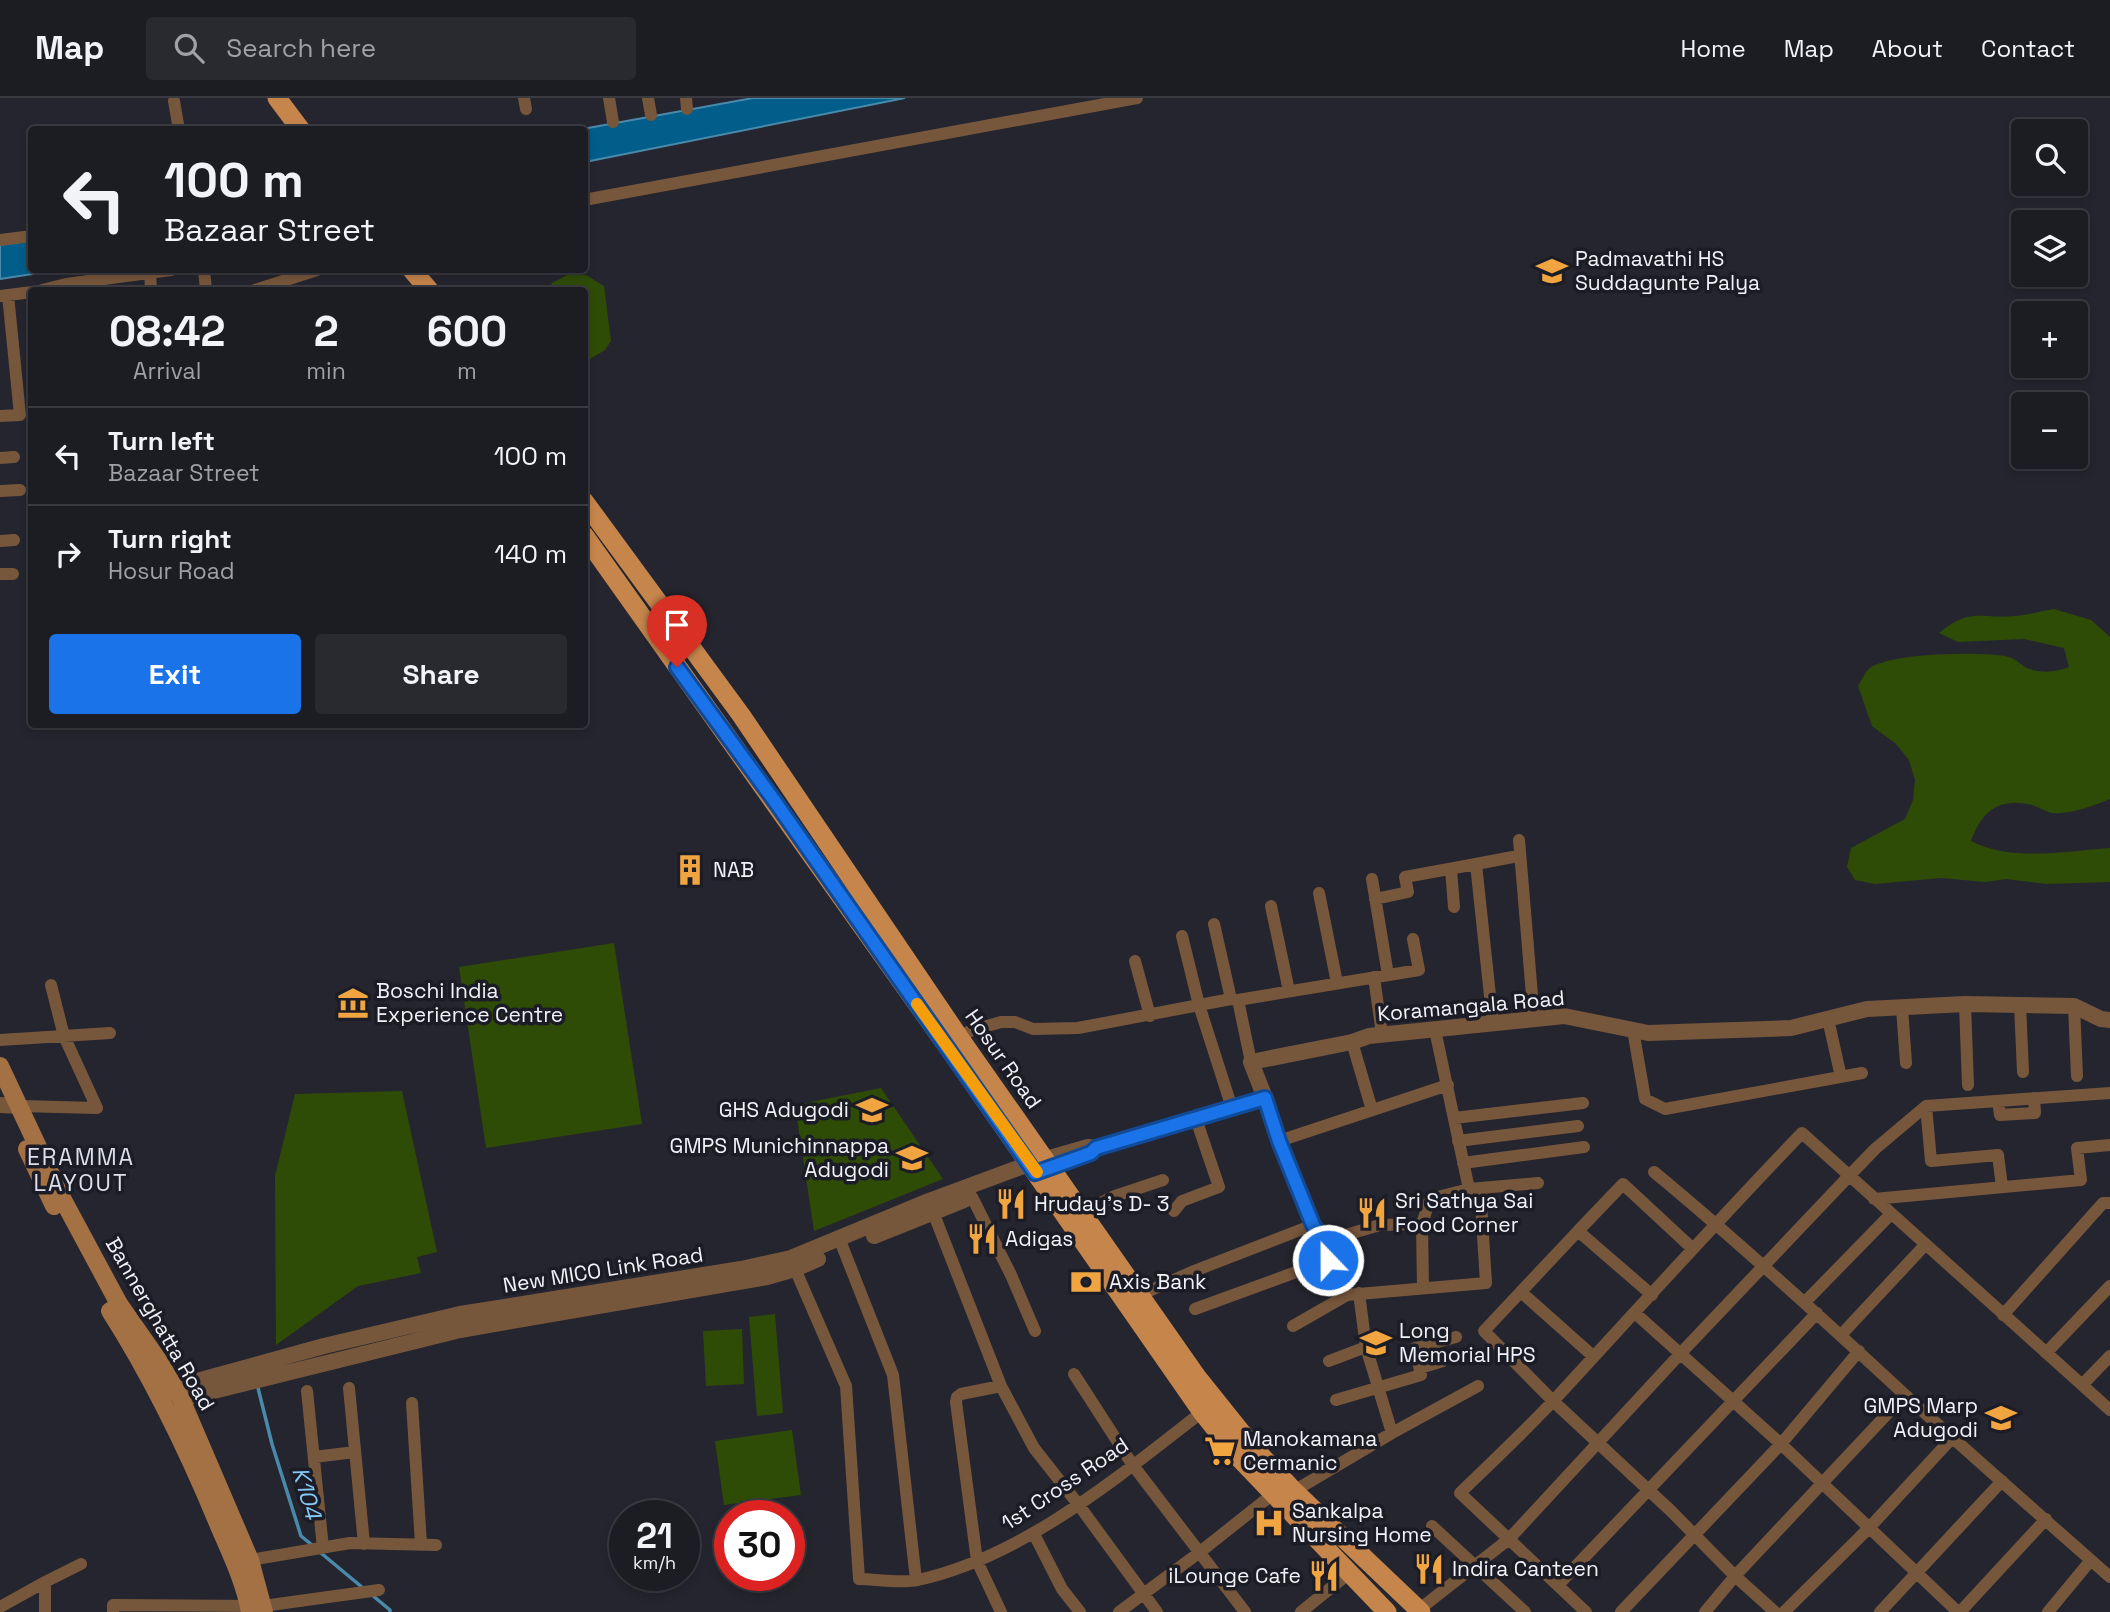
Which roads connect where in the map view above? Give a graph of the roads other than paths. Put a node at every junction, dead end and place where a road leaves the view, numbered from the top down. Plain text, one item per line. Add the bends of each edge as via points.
1 (263, 98) edge
2 (277, 98) edge
3 (609, 98) edge
4 (648, 98) edge
5 (1137, 98) edge
6 (173, 99) edge
7 (651, 115) dead end
8 (613, 122) dead end
9 (178, 126) edge
10 (283, 126) edge
11 (298, 126) edge
12 (588, 200) edge
13 (28, 236) edge
14 (0, 240) edge
15 (146, 273) edge
16 (309, 273) edge
17 (415, 273) edge
18 (99, 285) edge
19 (56, 287) edge
20 (272, 287) edge
21 (426, 287) edge
22 (28, 293) edge
23 (4, 296) edge
24 (0, 416) edge
25 (14, 457) dead end
26 (0, 458) edge
27 (20, 490) dead end
28 (0, 491) edge
29 (588, 506) edge
30 (15, 540) dead end
31 (0, 541) edge
32 (588, 541) edge
33 (1519, 840) dead end
34 (1518, 856) junction
35 (1476, 864) junction
36 (1451, 869) junction
37 (1372, 879) dead end
38 (1319, 893) dead end
39 (1375, 899) junction
40 (1270, 906) dead end
41 (1454, 907) dead end
42 (1214, 924) dead end
43 (1182, 936) dead end
44 (1413, 939) dead end
45 (1135, 961) dead end
46 (1388, 975) junction
47 (1374, 977) junction
48 (1338, 983) junction
49 (51, 985) dead end
50 (1289, 991) junction
51 (1235, 1000) junction
52 (1965, 1004) junction
53 (2020, 1004) junction
54 (1199, 1005) junction
55 (2074, 1006) junction
56 (1902, 1008) junction
57 (1150, 1016) junction
58 (1534, 1019) junction
59 (1828, 1019) junction
60 (2110, 1020) edge
61 (1493, 1024) junction
62 (1435, 1030) junction
63 (1633, 1030) junction
64 (110, 1033) dead end
65 (1382, 1034) junction
66 (64, 1036) junction
67 (959, 1037) junction
68 (0, 1040) edge
69 (1352, 1042) junction
70 (1251, 1062) junction
71 (1906, 1063) dead end
72 (0, 1066) edge
73 (2022, 1072) dead end
74 (1862, 1073) dead end
75 (2077, 1076) dead end
76 (1841, 1077) junction
77 (1448, 1085) junction
78 (1968, 1085) dead end
79 (2110, 1093) edge
80 (1265, 1098) junction
81 (7, 1101) edge
82 (1583, 1103) dead end
83 (1926, 1106) junction
84 (1231, 1108) junction
85 (1372, 1110) junction
86 (1454, 1118) junction
87 (1196, 1119) junction
88 (1578, 1126) dead end
89 (1279, 1141) junction
90 (1458, 1141) junction
91 (2110, 1144) edge
92 (1584, 1147) dead end
93 (1463, 1163) junction
94 (1040, 1167) junction
95 (1654, 1172) dead end
96 (1849, 1176) junction
97 (1163, 1180) dead end
98 (1538, 1183) dead end
99 (2002, 1187) junction
100 (1475, 1188) junction
101 (972, 1197) junction
102 (1874, 1199) junction
103 (2110, 1203) edge
104 (1174, 1211) dead end
105 (933, 1212) junction
106 (1082, 1212) junction
107 (1891, 1214) junction
108 (1716, 1222) junction
109 (1422, 1224) junction
110 (1313, 1225) junction
111 (1578, 1231) junction
112 (1325, 1241) junction
113 (841, 1243) junction
114 (1925, 1245) junction
115 (1693, 1249) junction
116 (1328, 1260) junction
117 (793, 1264) junction
118 (1764, 1265) junction
119 (2110, 1286) edge
120 (1423, 1288) junction
121 (1521, 1292) junction
122 (1353, 1294) junction
123 (1140, 1295) junction
124 (1652, 1295) junction
125 (1805, 1302) junction
126 (1195, 1309) dead end
127 (1634, 1313) junction
128 (1817, 1313) junction
129 (2003, 1315) junction
130 (1293, 1326) dead end
131 (1035, 1331) dead end
132 (1841, 1335) junction
133 (1456, 1337) dead end
134 (1366, 1347) junction
135 (1859, 1351) junction
136 (2046, 1353) junction
137 (1680, 1354) junction
138 (1593, 1356) junction
139 (2110, 1356) edge
140 (1329, 1360) dead end
141 (1443, 1361) dead end
142 (1420, 1368) junction
143 (1074, 1374) dead end
144 (2082, 1385) junction
145 (1001, 1386) junction
146 (1478, 1386) dead end
147 (1378, 1387) junction
148 (349, 1388) dead end
149 (307, 1391) dead end
150 (1905, 1395) junction
151 (170, 1396) junction
152 (1336, 1400) dead end
153 (1553, 1401) junction
154 (1733, 1401) junction
155 (412, 1404) dead end
156 (2110, 1410) edge
157 (1202, 1412) junction
158 (1392, 1433) junction
159 (1953, 1437) junction
160 (1599, 1443) junction
161 (1781, 1444) junction
162 (355, 1452) junction
163 (314, 1457) junction
164 (1132, 1464) junction
165 (2002, 1481) junction
166 (1823, 1485) junction
167 (1649, 1490) junction
168 (1294, 1491) junction
169 (1273, 1494) junction
170 (1078, 1504) junction
171 (2046, 1519) junction
172 (1432, 1526) dead end
173 (1868, 1528) junction
174 (1034, 1534) junction
175 (1696, 1535) junction
176 (1509, 1539) junction
177 (365, 1544) junction
178 (421, 1544) junction
179 (436, 1545) dead end
180 (319, 1549) junction
181 (1200, 1552) junction
182 (2091, 1560) junction
183 (977, 1561) junction
184 (242, 1562) junction
185 (80, 1564) dead end
186 (1475, 1565) junction
187 (1348, 1574) junction
188 (1917, 1574) junction
189 (1735, 1576) junction
190 (2110, 1577) edge
191 (916, 1580) junction
192 (45, 1582) junction
193 (1558, 1586) junction
194 (379, 1590) dead end
195 (1143, 1593) junction
196 (0, 1607) edge
197 (113, 1609) edge
198 (256, 1609) edge
199 (1419, 1611) edge
200 (45, 1612) edge
201 (1001, 1612) edge
202 (1080, 1612) edge
203 (1119, 1612) edge
204 (1157, 1612) edge
205 (1245, 1612) edge
206 (1301, 1612) edge
207 (1387, 1612) edge
208 (1525, 1612) edge
209 (1586, 1612) edge
210 (1621, 1612) edge
211 (1705, 1612) edge
212 (1775, 1612) edge
213 (1784, 1612) edge
214 (1880, 1612) edge
215 (1959, 1612) edge
216 (2049, 1612) edge

1 - 10 main road
2 - 11 main road
3 - 8 street
4 - 7 street
5 - 12 street
6 - 9 street
13 - 14 street
15 - 18 street
16 - 20 street
17 - 21 main road
18 - 19 street
22 - 23 street
23 - 24 street via 20,415
25 - 26 street
27 - 28 street
29 - 67 main road, Hosur Road via 741,715
30 - 31 street
32 - 94 main road, Hosur Road
33 - 34 street
34 - 35 street
34 - 58 street
35 - 36 street
35 - 61 street
36 - 39 street via 1405,877 1408,892
36 - 41 street
37 - 39 street
38 - 48 street
39 - 46 street
40 - 50 street
42 - 51 street
43 - 54 street
44 - 46 street via 1419,970
45 - 57 street
46 - 47 street
47 - 48 street
47 - 65 street
48 - 50 street
49 - 66 street
50 - 51 street
51 - 54 street
51 - 70 street
52 - 53 street, Koramangala Road
52 - 56 street, Koramangala Road
52 - 78 street
53 - 55 street, Koramangala Road
53 - 73 street
54 - 57 street
54 - 84 street
55 - 60 street, Koramangala Road
55 - 75 street
56 - 59 street, Koramangala Road via 1867,1009
56 - 71 street
57 - 67 street via 1078,1028 1033,1029 1015,1022 1001,1023
58 - 61 street, Koramangala Road
58 - 63 street, Koramangala Road via 1564,1016
59 - 63 street, Koramangala Road via 1791,1028
59 - 76 street
61 - 62 street, Koramangala Road
62 - 65 street, Koramangala Road
62 - 77 street
63 - 76 street via 1645,1099 1665,1109
64 - 66 street
65 - 69 street, Koramangala Road
66 - 68 street
66 - 81 street via 97,1108
67 - 94 main road, Hosur Road
69 - 70 street, Koramangala Road
69 - 85 street
70 - 80 street
72 - 81 main road, Bannerghatta Road
74 - 76 street
77 - 85 street
77 - 86 street
79 - 83 street
80 - 84 street
80 - 89 street
81 - 151 main road, Bannerghatta Road via 62,1198 101,1282 119,1304
82 - 86 street
83 - 96 street
83 - 99 street via 1931,1161 1998,1155
84 - 87 street
85 - 89 street
86 - 90 street
87 - 94 street
87 - 104 street via 1219,1187 1182,1200
88 - 90 street
89 - 110 street
90 - 93 street
91 - 99 street via 2077,1148 2081,1180
92 - 93 street
93 - 100 street
94 - 101 street, New MICO Link Road
94 - 106 main road, Hosur Road
94 - 113 street, New MICO Link Road
94 - 157 main road, Hosur Road
95 - 108 street
96 - 102 street
96 - 108 street via 1801,1133
96 - 118 street
97 - 106 street
98 - 100 street
99 - 102 street
100 - 109 street via 1430,1199
100 - 120 street via 1486,1283
101 - 105 street, New MICO Link Road
101 - 131 street
102 - 107 street
103 - 129 street via 2103,1203
105 - 113 street, New MICO Link Road
105 - 145 street
106 - 123 main road, Hosur Road
107 - 114 street
107 - 125 street
108 - 115 street
108 - 118 street
109 - 112 street via 1380,1225
109 - 120 street
110 - 112 street
110 - 123 street
111 - 115 street via 1623,1184
111 - 121 street
111 - 124 street
112 - 116 street
113 - 117 street, New MICO Link Road
113 - 191 street via 894,1375
114 - 129 street
114 - 132 street
115 - 124 street
116 - 122 street
116 - 126 street
117 - 151 street, New MICO Link Road via 460,1314 324,1346
117 - 191 street, 1st Cross Road via 846,1386 859,1579
118 - 125 street
118 - 137 street
119 - 136 street
120 - 122 street
121 - 138 street
121 - 153 street via 1484,1331
122 - 130 street
122 - 134 street
123 - 168 main road, Hosur Road via 1235,1426
124 - 127 street
125 - 128 street
127 - 137 street
127 - 138 street
128 - 132 street
128 - 154 street
129 - 136 street
132 - 135 street
133 - 142 street via 1415,1348
134 - 140 street
134 - 147 street
135 - 150 street
135 - 161 street
136 - 144 street
137 - 154 street
137 - 160 street
138 - 153 street
139 - 144 street
141 - 142 street
142 - 147 street via 1421,1375
143 - 164 street
144 - 156 street
145 - 170 street via 1034,1448
145 - 183 street via 961,1394 956,1402
146 - 158 street
147 - 152 street
147 - 158 street
148 - 162 street
149 - 163 street
150 - 159 street
150 - 166 street
151 - 184 main road, Bannerghatta Road via 199,1476
153 - 160 street
153 - 176 street via 1460,1493
154 - 161 street
154 - 167 street
155 - 178 street
157 - 164 street, 1st Cross Road
157 - 169 main road, Hosur Road
158 - 168 street
159 - 165 street
159 - 173 street
160 - 167 street
160 - 176 street
161 - 166 street
161 - 175 street
162 - 163 street
162 - 177 street
163 - 180 street
164 - 170 street, 1st Cross Road
164 - 181 street
165 - 171 street
165 - 188 street
166 - 173 street
166 - 189 street
167 - 175 street
167 - 193 street
168 - 199 main road, Hosur Road
169 - 181 street
169 - 187 main road, Hosur Road
170 - 174 street, 1st Cross Road
170 - 195 street
171 - 182 street
171 - 215 street
172 - 186 street
173 - 188 street
173 - 213 street
174 - 183 street, 1st Cross Road
174 - 202 street via 1062,1590
175 - 189 street
175 - 210 street
176 - 186 street
176 - 193 street
177 - 178 street
177 - 180 street
178 - 179 street
180 - 184 street
181 - 195 street
181 - 205 street
182 - 190 street
182 - 216 street
183 - 191 street, 1st Cross Road
183 - 201 street
184 - 198 main road, Bannerghatta Road
185 - 192 street
186 - 199 street
186 - 208 street
187 - 206 street
187 - 207 main road, Hosur Road
188 - 214 street
188 - 215 street
189 - 211 street
189 - 212 street
192 - 196 street
192 - 200 street
193 - 209 street
194 - 198 street
195 - 203 street
195 - 204 street
197 - 198 street

